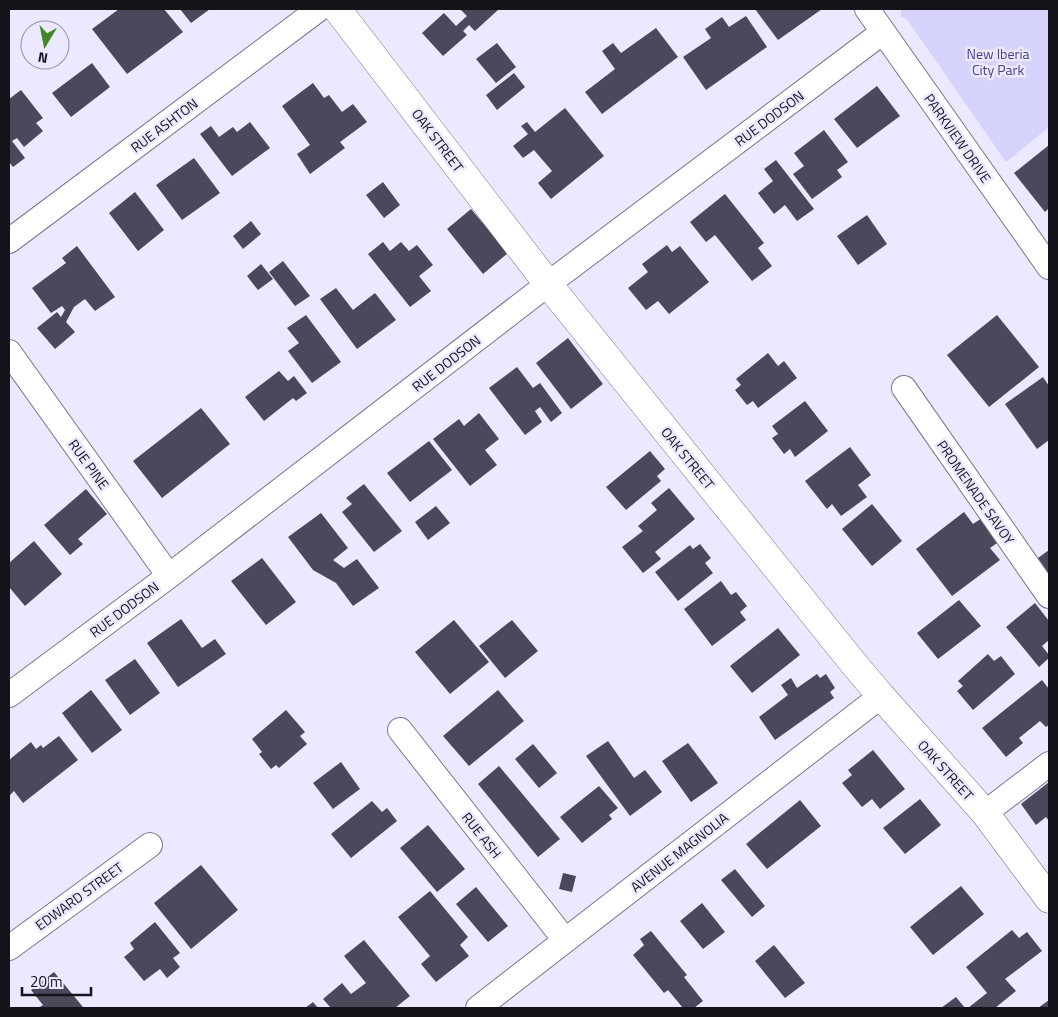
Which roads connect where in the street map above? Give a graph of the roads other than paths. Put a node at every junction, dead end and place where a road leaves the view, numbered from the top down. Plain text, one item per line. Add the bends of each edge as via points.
1 (319, 9) edge
2 (338, 9) edge
3 (867, 9) edge
4 (883, 32) junction
5 (9, 242) edge
6 (1049, 267) edge
7 (548, 284) junction
8 (9, 352) edge
9 (904, 388) dead end
10 (169, 576) junction
11 (1049, 596) edge
12 (9, 695) edge
13 (881, 696) junction
14 (400, 730) dead end
15 (1049, 764) edge
16 (985, 813) junction
17 (150, 845) dead end
18 (1049, 899) edge
19 (565, 940) junction
20 (9, 948) edge
21 (478, 1008) edge

1 - 5 street, RUE ASHTON
2 - 7 main road, OAK STREET
3 - 4 street, PARKVIEW DRIVE
4 - 6 street, PARKVIEW DRIVE
4 - 7 street, RUE DODSON
7 - 10 street, RUE DODSON
7 - 13 main road, OAK STREET
8 - 10 street, RUE PINE
9 - 11 street, PROMENADE SAVOY
10 - 12 street, RUE DODSON
13 - 16 main road, OAK STREET
13 - 19 street, AVENUE MAGNOLIA
14 - 19 street, RUE ASH
15 - 16 street
16 - 18 main road, OAK STREET
17 - 20 street, EDWARD STREET
19 - 21 street, AVENUE MAGNOLIA

